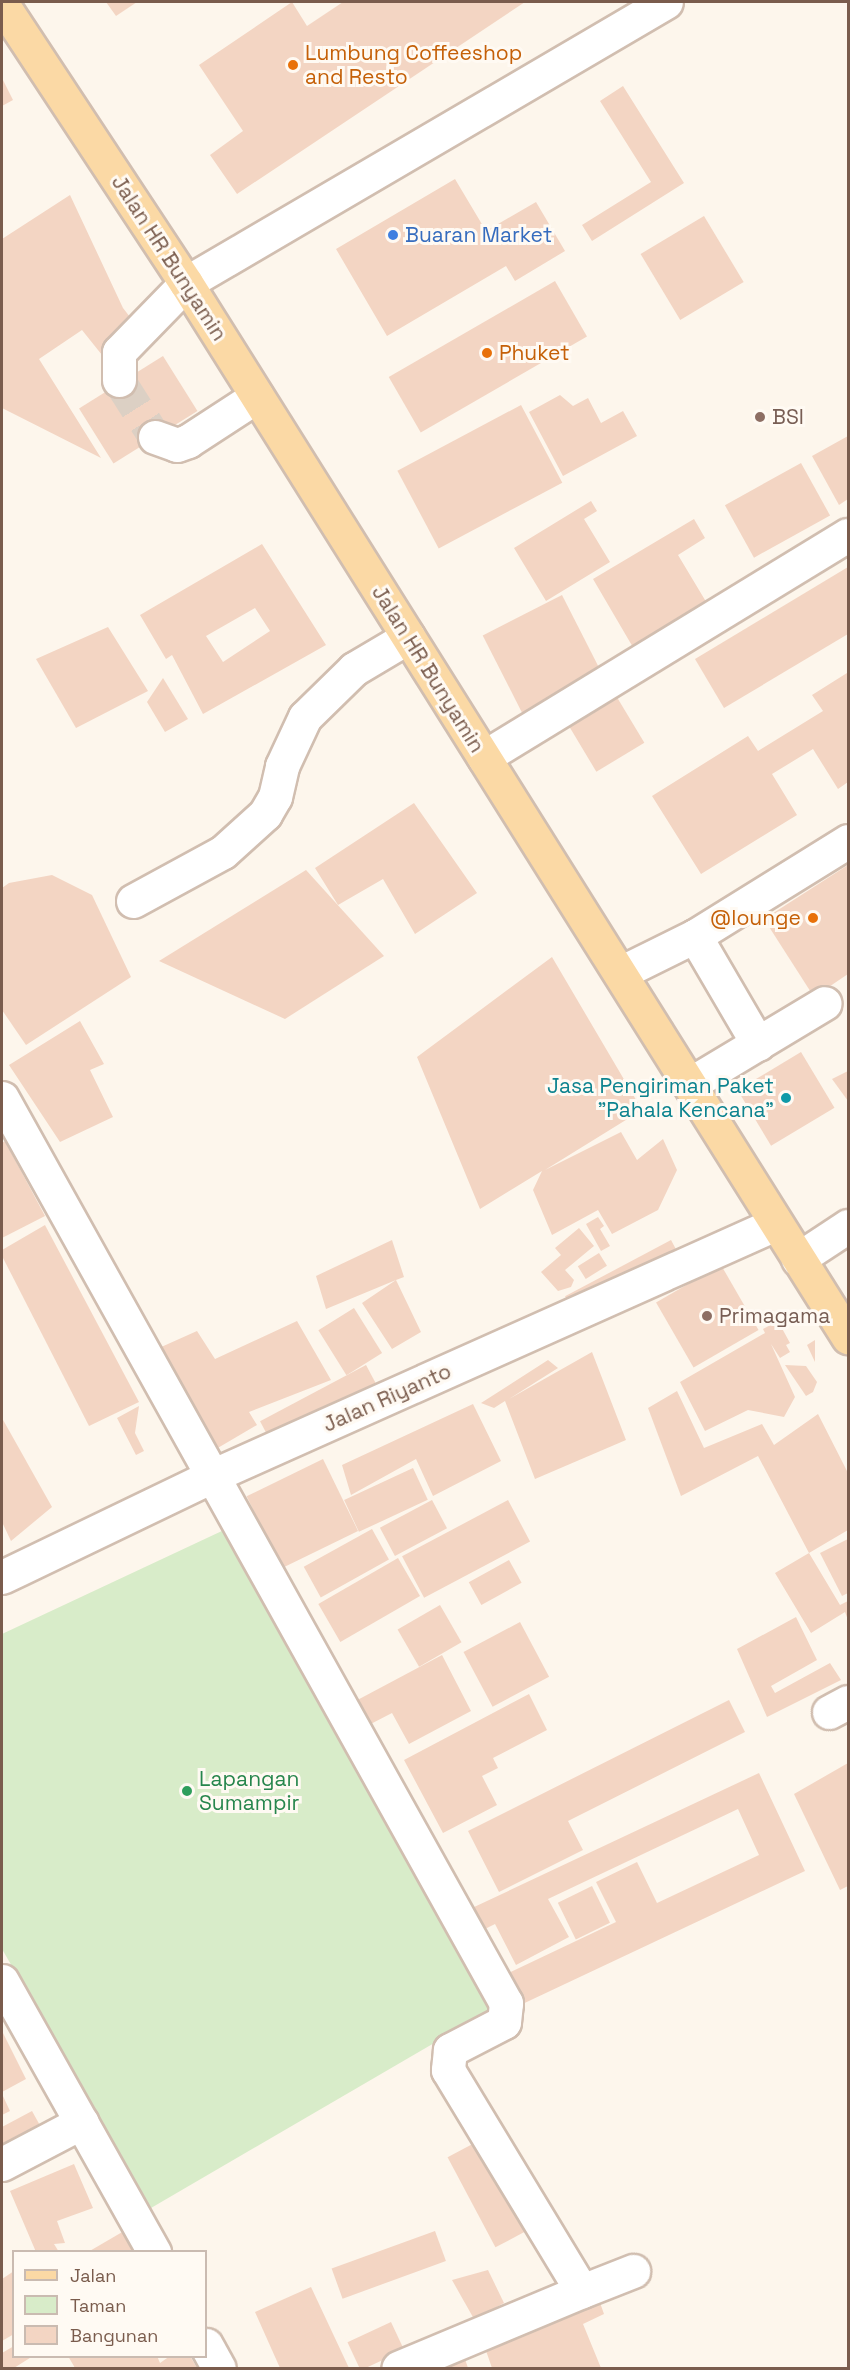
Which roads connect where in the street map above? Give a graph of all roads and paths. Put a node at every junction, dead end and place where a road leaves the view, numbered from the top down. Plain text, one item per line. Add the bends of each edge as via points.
1 (666, 2) edge
2 (2, 4) edge
3 (186, 283) junction
4 (119, 380) tunnel mouth
5 (257, 396) junction
6 (155, 437) dead end
7 (849, 535) edge
8 (408, 637) junction
9 (484, 757) junction
10 (849, 841) edge
11 (133, 901) dead end
12 (695, 936) junction
13 (620, 973) junction
14 (825, 1003) dead end
15 (758, 1044) junction
16 (690, 1084) junction
17 (2, 1098) edge
18 (775, 1224) junction
19 (849, 1226) edge
20 (798, 1260) junction
21 (849, 1337) edge
22 (214, 1475) junction
23 (2, 1577) edge
24 (2, 1981) edge
25 (82, 2122) junction
26 (2, 2164) edge
27 (153, 2250) edge
28 (633, 2271) dead end
29 (582, 2291) junction
30 (207, 2347) edge
31 (219, 2368) edge
32 (398, 2368) edge

1 - 3 street
2 - 3 main road, Jalan HR Bunyamin
3 - 4 street via 119,352
3 - 5 main road, Jalan HR Bunyamin
5 - 6 street via 188,441 177,445
5 - 8 main road, Jalan HR Bunyamin
7 - 9 street
8 - 9 main road, Jalan HR Bunyamin
8 - 11 street via 354,669 305,717 265,814 223,852
9 - 13 main road, Jalan HR Bunyamin
10 - 12 street
12 - 13 street
12 - 15 street
13 - 16 main road, Jalan HR Bunyamin
14 - 15 street
15 - 16 street
16 - 18 main road, Jalan HR Bunyamin
17 - 22 street
18 - 20 main road, Jalan HR Bunyamin
18 - 22 street, Jalan Riyanto
19 - 20 street
20 - 21 main road, Jalan HR Bunyamin
22 - 23 street, Jalan Riyanto
22 - 29 street via 506,2003 504,2022 450,2050 448,2070
24 - 25 street
25 - 26 street
25 - 27 street
28 - 29 street
29 - 32 street
30 - 31 street

